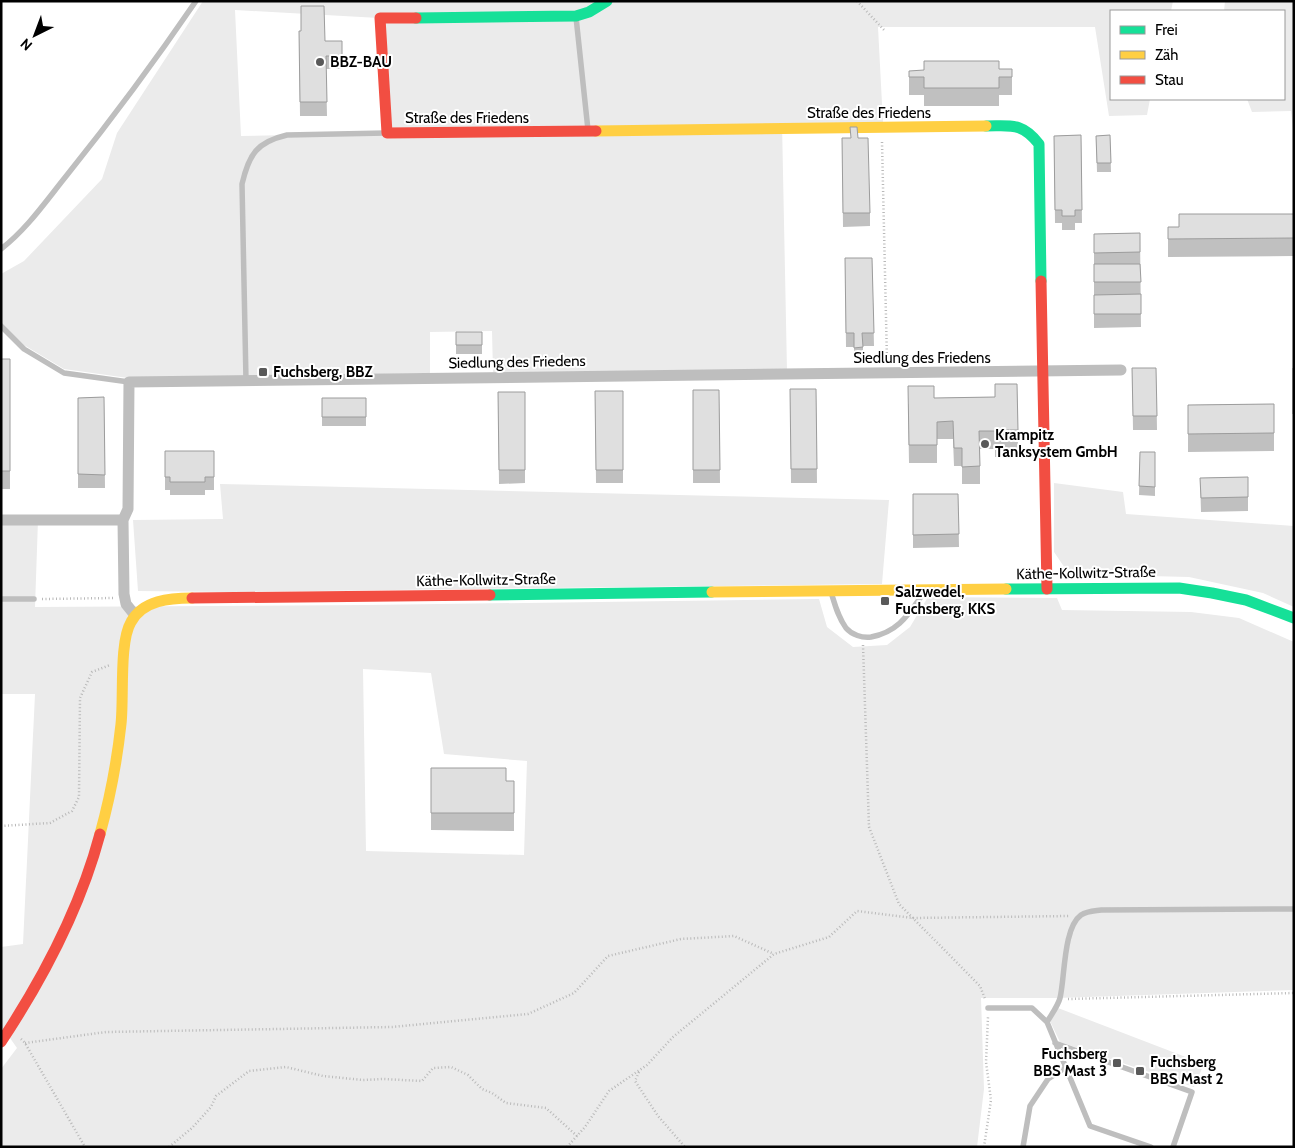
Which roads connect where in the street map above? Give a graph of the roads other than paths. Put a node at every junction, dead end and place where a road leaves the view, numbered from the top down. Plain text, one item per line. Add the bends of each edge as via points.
1 (196, 1) edge
2 (607, 1) edge
3 (576, 16) junction
4 (588, 132) junction
5 (387, 133) junction
6 (1, 249) edge
7 (1, 326) edge
8 (1121, 370) dead end
9 (1044, 372) junction
10 (246, 380) junction
11 (129, 382) junction
12 (1, 520) edge
13 (123, 520) junction
14 (1047, 589) junction
15 (925, 590) junction
16 (832, 592) junction
17 (34, 599) road end
18 (1, 600) edge
19 (134, 614) junction
20 (1294, 618) edge
21 (1294, 909) edge
22 (988, 1008) road end
23 (1046, 1022) junction
24 (1, 1042) edge
25 (1055, 1043) junction
26 (1065, 1068) junction
27 (1023, 1147) edge
28 (1151, 1147) edge
29 (1172, 1147) edge

1 - 6 lane via 149,70 72,168 18,236
2 - 3 main road, Straße des Friedens
3 - 4 lane
3 - 5 main road, Straße des Friedens via 380,18
4 - 5 main road, Straße des Friedens
4 - 9 main road, Straße des Friedens via 1015,126 1030,132 1039,144
5 - 10 lane via 274,138 254,151 246,165 242,184
7 - 11 lane via 24,349 64,373
8 - 9 street, Siedlung des Friedens
9 - 10 street, Siedlung des Friedens
9 - 14 main road
10 - 11 street, Siedlung des Friedens
11 - 13 street via 128,509
12 - 13 street
13 - 19 street via 125,598
14 - 15 main road, Käthe-Kollwitz-Straße
14 - 20 main road, Käthe-Kollwitz-Straße via 1195,589 1246,601
15 - 16 main road, Käthe-Kollwitz-Straße
15 - 16 lane via 906,617 885,634 863,638 848,630 838,616
16 - 19 main road, Käthe-Kollwitz-Straße via 211,598 156,601
17 - 18 lane
19 - 24 main road via 125,637 123,705 115,767 94,855 59,946 42,979
21 - 23 lane via 1100,910 1081,915 1068,941 1060,999
22 - 23 lane via 1032,1008
23 - 25 lane
25 - 26 lane
25 - 29 lane via 1192,1092
26 - 27 lane via 1048,1079 1030,1106
26 - 28 lane via 1090,1126

